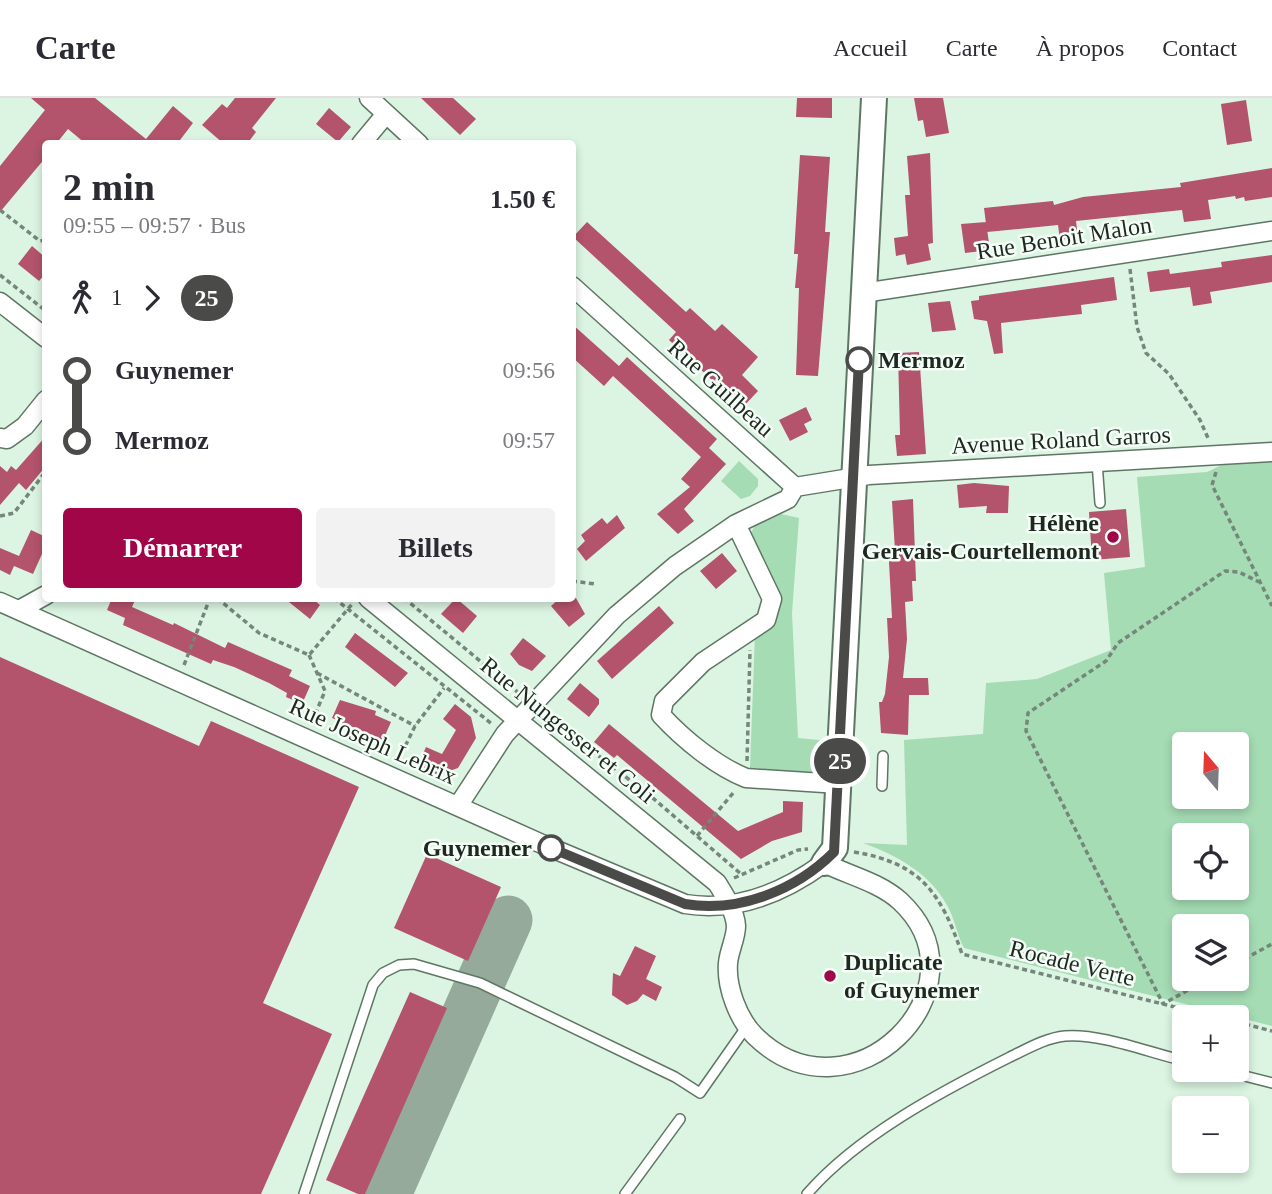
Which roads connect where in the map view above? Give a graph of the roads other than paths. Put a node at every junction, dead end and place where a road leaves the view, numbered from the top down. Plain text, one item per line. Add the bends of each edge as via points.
1 (369, 98) edge
2 (874, 98) edge
3 (387, 114) junction
4 (364, 140) edge
5 (415, 140) edge
6 (1272, 231) edge
7 (863, 293) junction
8 (579, 302) edge
9 (1, 304) edge
10 (42, 330) edge
11 (42, 406) edge
12 (0, 438) edge
13 (1272, 452) edge
14 (1097, 462) junction
15 (852, 478) junction
16 (795, 488) junction
17 (1100, 503) dead end
18 (736, 524) junction
19 (42, 598) edge
20 (0, 602) edge
21 (373, 602) edge
22 (19, 610) junction
23 (516, 721) junction
24 (883, 756) dead end
25 (839, 784) junction
26 (882, 786) dead end
27 (458, 806) junction
28 (829, 855) junction
29 (730, 906) junction
30 (747, 1026) junction
31 (1172, 1058) edge
32 (1249, 1077) edge
33 (1272, 1083) edge
34 (680, 1119) dead end
35 (304, 1194) edge
36 (625, 1194) edge
37 (807, 1194) edge

1 - 3 street
2 - 7 street
3 - 4 street
3 - 5 street
6 - 7 street, Rue Benoit Malon
7 - 15 street
8 - 16 street, Rue Guilbeau
9 - 10 street
11 - 12 street via 25,426 7,439
13 - 14 street, Avenue Roland Garros
14 - 15 street, Avenue Roland Garros
14 - 17 lane
15 - 16 street
15 - 25 street
16 - 18 street via 788,499
18 - 23 street via 646,590
18 - 25 street via 772,599 766,620 704,662 664,701 661,715 733,773 746,778
19 - 22 street
20 - 22 street, Rue Joseph Lebrix
21 - 23 street, Rue Nungesser et Coli
22 - 27 street, Rue Joseph Lebrix
23 - 27 street
23 - 29 street, Rue Nungesser et Coli via 717,883
24 - 26 lane
25 - 28 street
27 - 29 street, Rue Joseph Lebrix via 685,904
28 - 29 street via 784,888
28 - 30 street via 899,900 924,932 930,971 920,1009 897,1041 875,1055 825,1068 787,1059
29 - 30 street via 736,928 727,964 734,1003
30 - 35 lane via 699,1093 488,986 414,964 399,965 373,985
31 - 37 lane via 1082,1036 1044,1041 970,1077 874,1137
32 - 33 lane
34 - 36 lane

